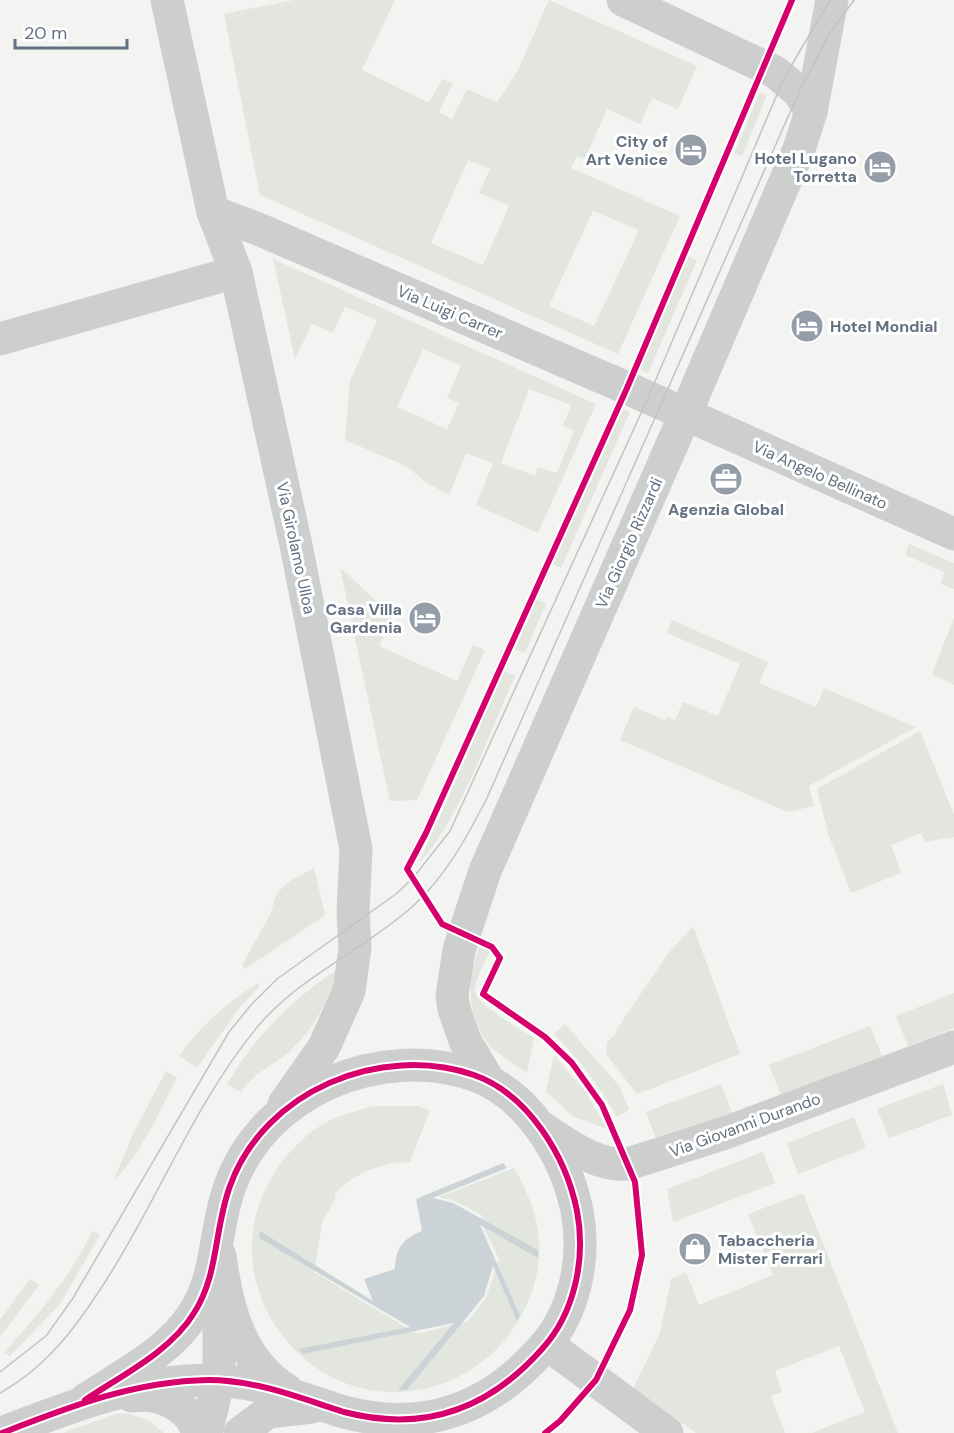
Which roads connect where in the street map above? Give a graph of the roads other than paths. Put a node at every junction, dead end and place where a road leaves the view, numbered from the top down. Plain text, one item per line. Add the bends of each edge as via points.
1 (167, 0) edge
2 (623, 0) edge
3 (832, 0) edge
4 (811, 112) junction
5 (213, 212) junction
6 (236, 272) junction
7 (0, 339) edge
8 (685, 415) junction
9 (954, 534) edge
10 (954, 1047) edge
11 (489, 1082) junction
12 (273, 1119) junction
13 (538, 1125) junction
14 (220, 1244) junction
15 (547, 1344) junction
16 (219, 1380) junction
17 (85, 1401) junction
18 (310, 1401) junction
19 (469, 1421) edge
20 (3, 1426) edge
21 (43, 1426) edge
22 (198, 1433) edge
23 (206, 1433) edge
24 (240, 1433) edge
25 (667, 1433) edge

1 - 5 street, Via Girolamo Ulloa
2 - 4 street via 775,72 799,93
3 - 4 street, Via Giorgio Rizzardi
4 - 8 street, Via Giorgio Rizzardi via 799,149
5 - 6 street, Via Girolamo Ulloa
5 - 8 street, Via Luigi Carrer
6 - 7 street
6 - 12 street, Via Girolamo Ulloa via 296,545 356,849 355,948 349,991 324,1047
8 - 9 street, Via Angelo Bellinato
8 - 11 street, Via Giorgio Rizzardi via 500,833 459,950 453,979 454,1009 465,1041
10 - 13 street, Via Giovanni Durando via 725,1133 628,1164 591,1157
11 - 12 street via 433,1066 373,1069 330,1082
11 - 13 street via 522,1105
12 - 14 street via 235,1173 225,1202
13 - 15 street via 567,1179 580,1227 572,1296
14 - 16 street
14 - 17 street via 205,1296 189,1322 167,1344
14 - 18 street via 232,1318 249,1353 271,1380
15 - 19 street
15 - 25 street
16 - 17 street via 156,1384
16 - 18 street
16 - 23 street
17 - 21 street
17 - 22 street via 158,1396 187,1414
18 - 19 street via 393,1422
18 - 24 street via 268,1412
20 - 21 street

